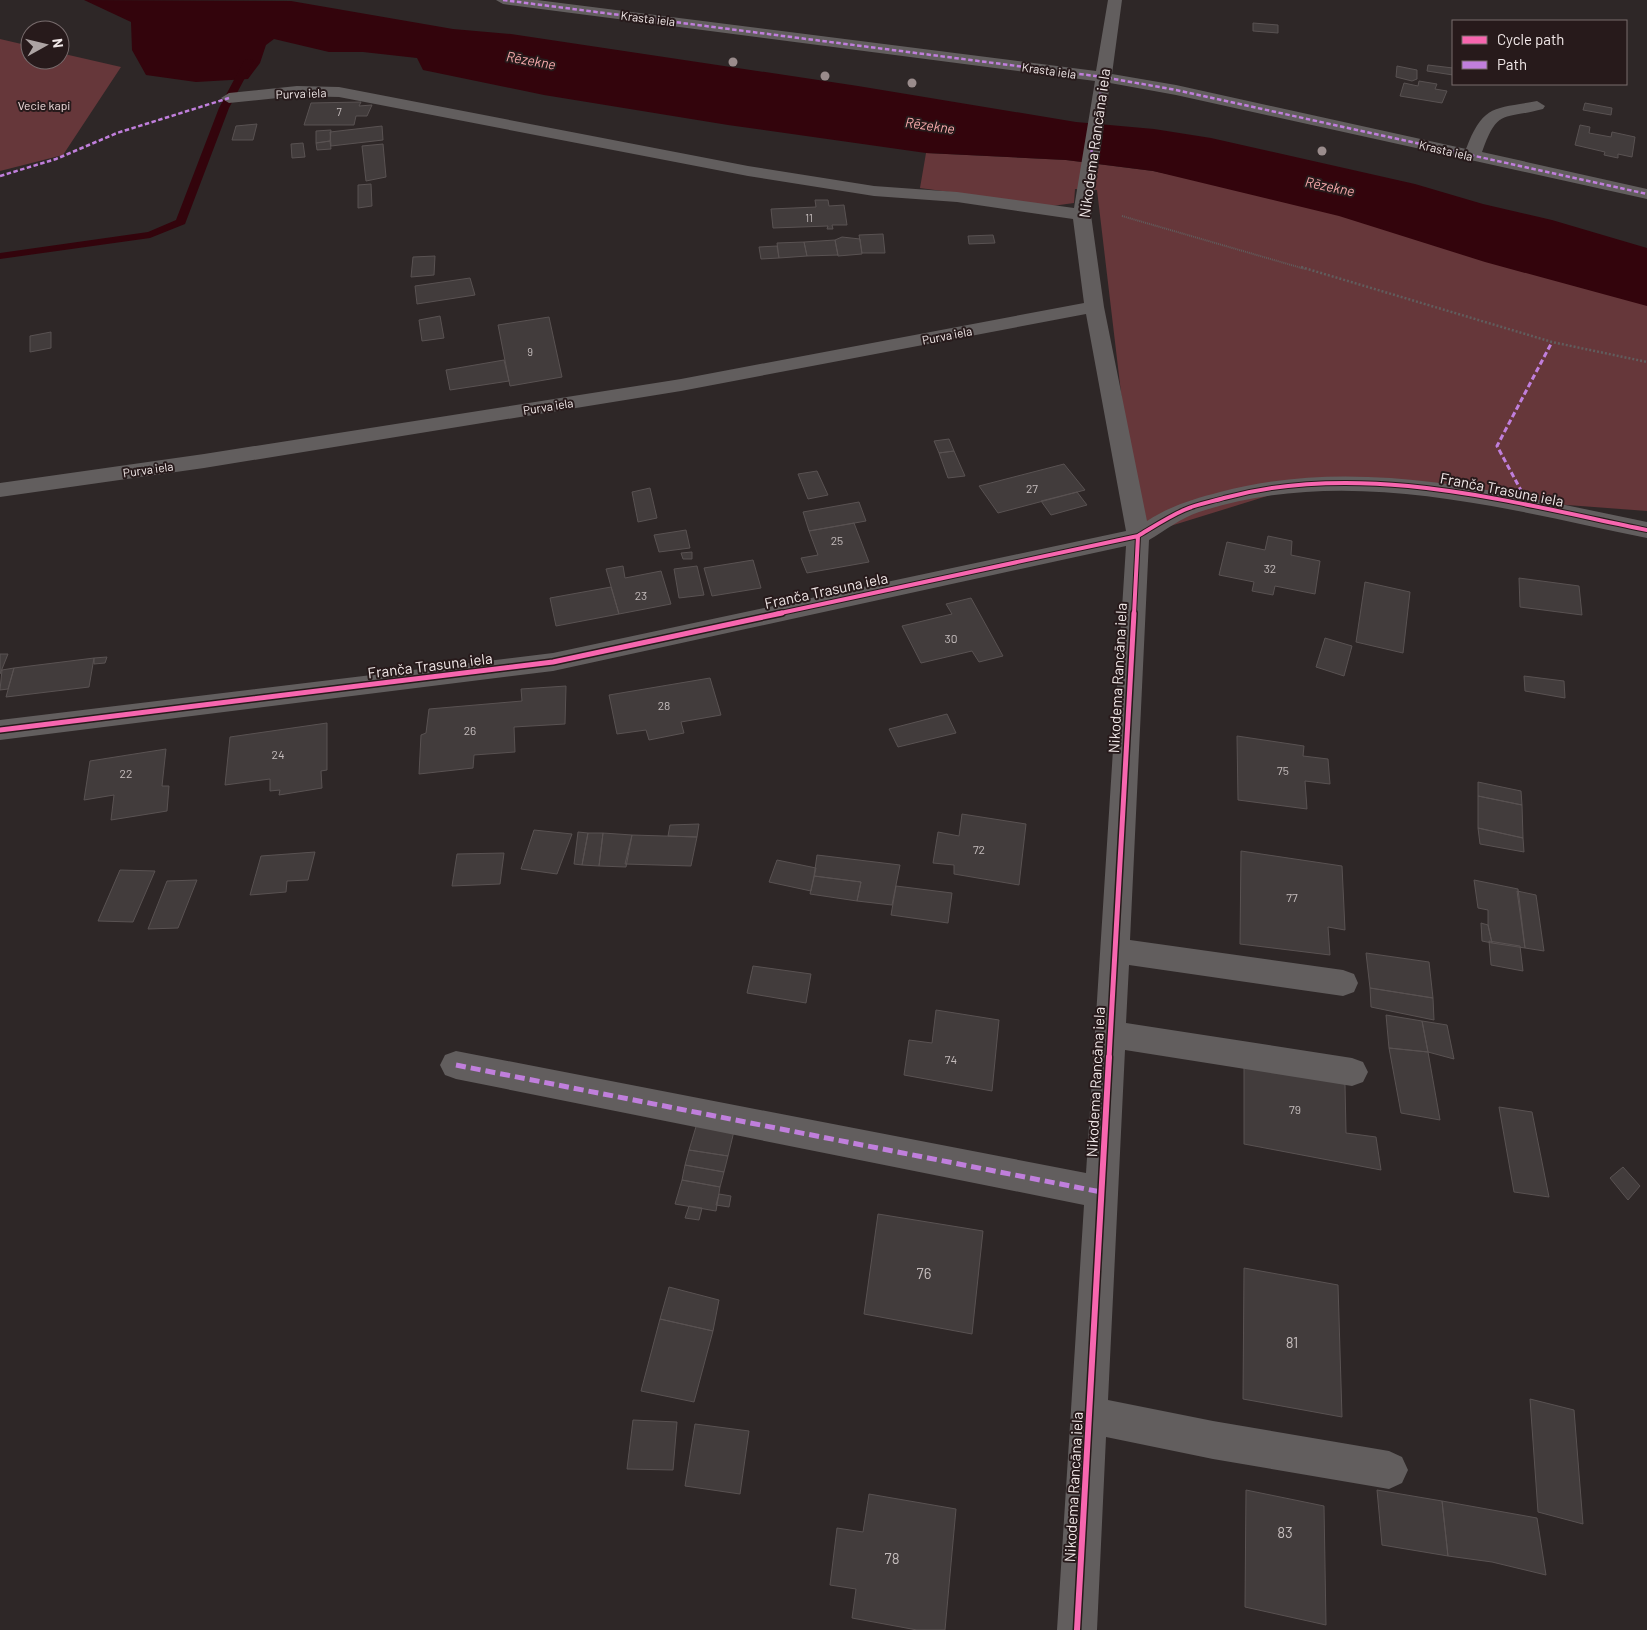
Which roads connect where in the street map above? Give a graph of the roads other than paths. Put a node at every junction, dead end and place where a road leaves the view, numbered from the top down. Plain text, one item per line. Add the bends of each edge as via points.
1 (504, 0) edge
2 (1115, 0) edge
3 (1103, 77) junction
4 (229, 98) dead end
5 (1537, 106) dead end
6 (1472, 156) junction
7 (1647, 194) edge
8 (1082, 215) junction
9 (1094, 307) junction
10 (0, 490) edge
11 (1647, 530) edge
12 (1138, 536) junction
13 (0, 730) edge
14 (1115, 950) junction
15 (1343, 984) dead end
16 (1111, 1034) junction
17 (456, 1065) dead end
18 (1352, 1072) dead end
19 (1101, 1192) junction
20 (1089, 1415) junction
21 (1389, 1470) dead end
22 (1077, 1630) edge

1 - 3 street, Krasta iela
2 - 3 street, Nikodema Rancāna iela
3 - 6 street, Krasta iela via 1186,92
3 - 8 street, Nikodema Rancāna iela
4 - 8 street, Purva iela via 297,91 339,92 748,171 874,191 957,198
5 - 6 street via 1495,114 1483,126
6 - 7 street, Krasta iela
8 - 9 street, Nikodema Rancāna iela
9 - 10 street, Purva iela via 681,385
9 - 12 street, Nikodema Rancāna iela
11 - 12 street, Franča Trasuna iela via 1444,490 1354,482 1263,488 1190,507
12 - 13 street, Franča Trasuna iela via 553,662
12 - 14 street, Nikodema Rancāna iela
14 - 15 street
14 - 16 street, Nikodema Rancāna iela
16 - 18 street
16 - 19 street, Nikodema Rancāna iela
17 - 19 street
19 - 20 street, Nikodema Rancāna iela
20 - 21 street
20 - 22 street, Nikodema Rancāna iela

